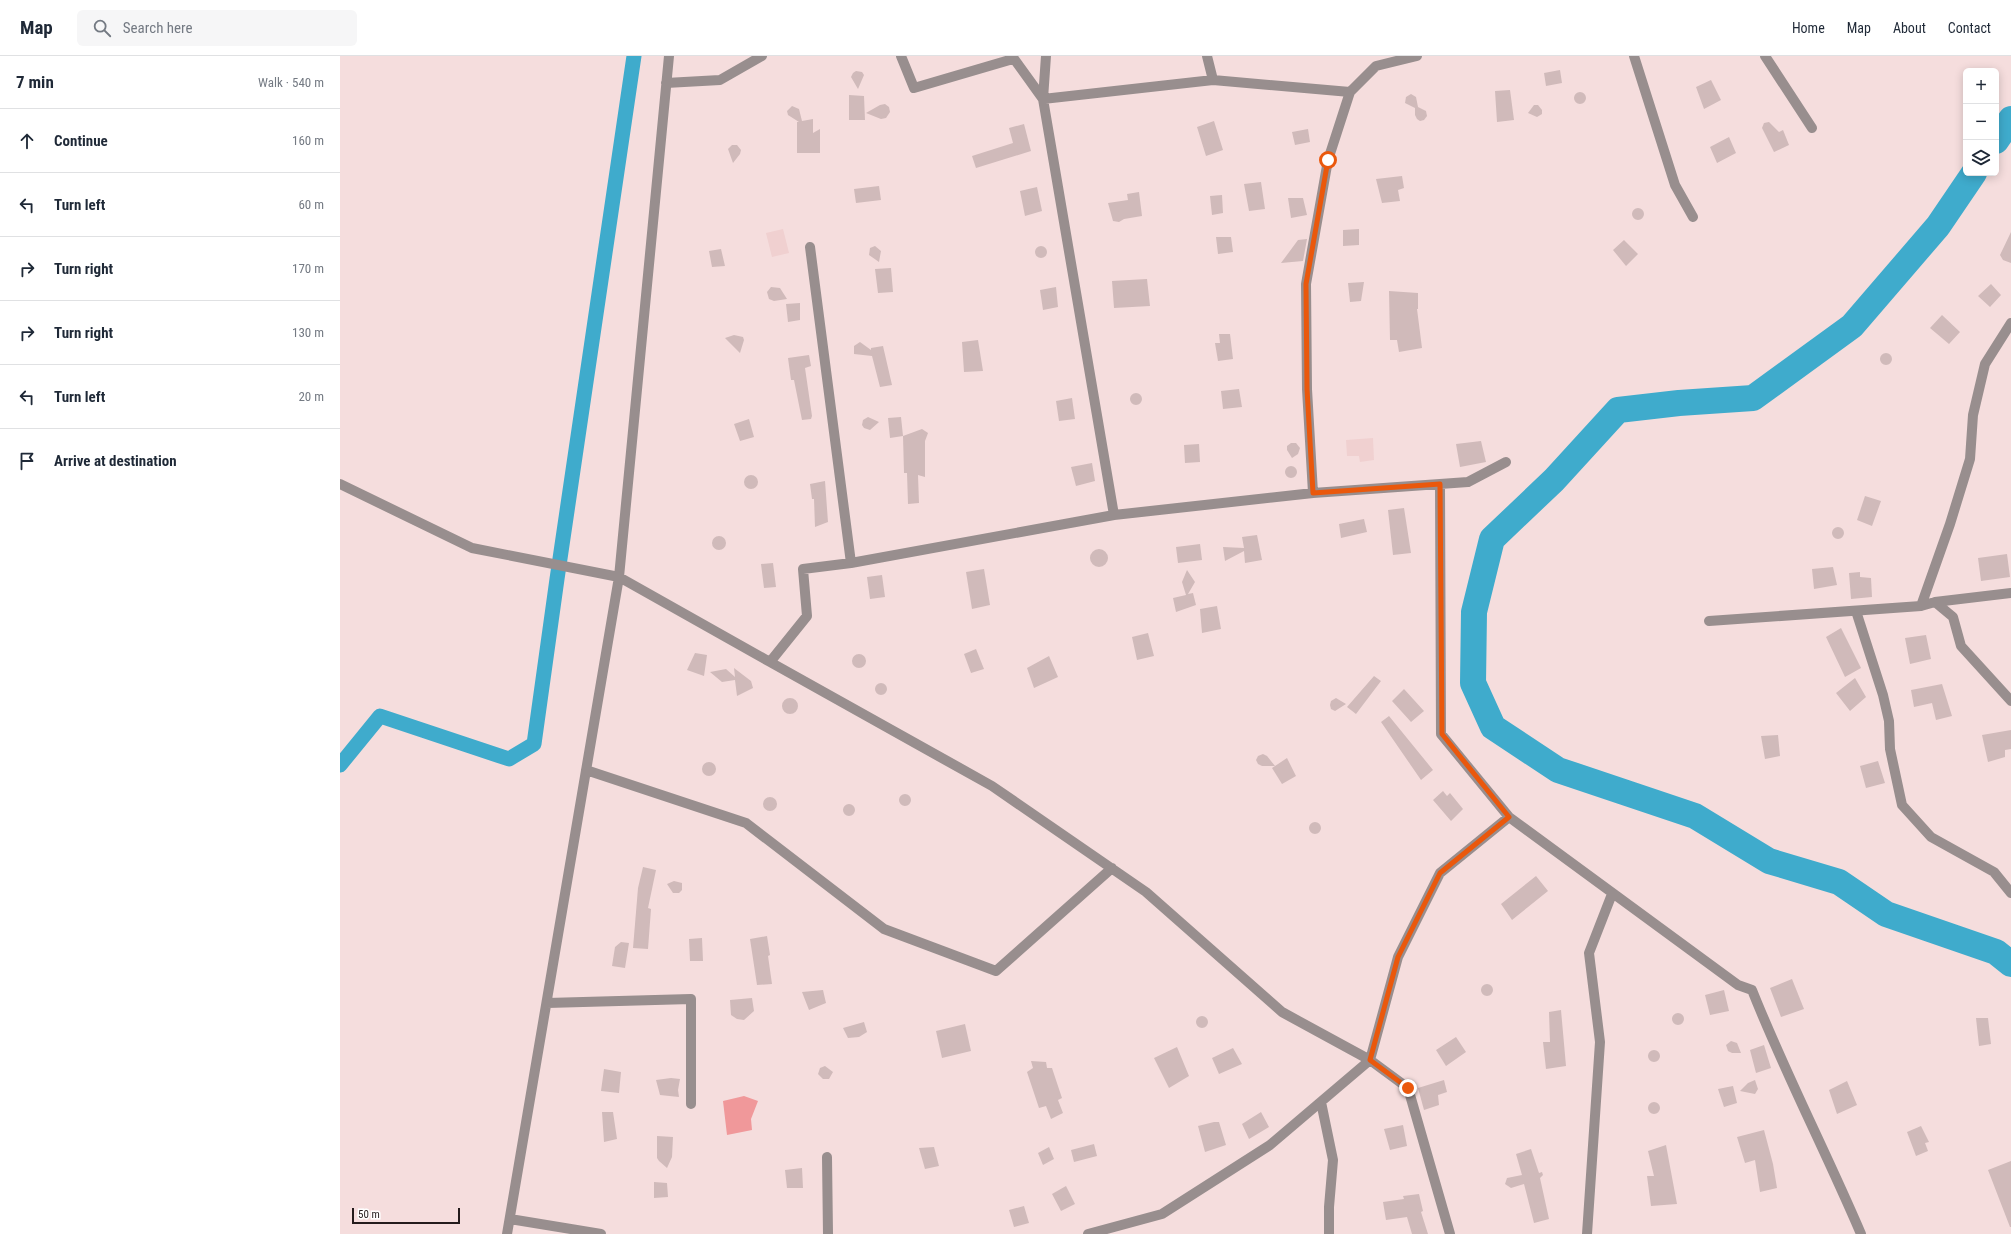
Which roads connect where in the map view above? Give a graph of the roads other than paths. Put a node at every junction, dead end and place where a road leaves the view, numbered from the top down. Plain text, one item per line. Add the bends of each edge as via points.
1 (668, 56) edge
2 (762, 56) edge
3 (901, 56) edge
4 (1046, 56) edge
5 (1207, 56) edge
6 (1372, 56) edge
7 (1416, 56) edge
8 (1634, 56) edge
9 (1765, 56) edge
10 (1012, 58) edge
11 (1376, 66) junction
12 (1213, 80) junction
13 (666, 83) junction
14 (1350, 92) junction
15 (1042, 99) junction
16 (1812, 128) dead end
17 (1693, 217) dead end
18 (810, 247) dead end
19 (2011, 323) edge
20 (1506, 462) dead end
21 (340, 484) edge
22 (1440, 484) junction
23 (1313, 493) junction
24 (1114, 515) junction
25 (851, 563) junction
26 (619, 577) junction
27 (2011, 593) edge
28 (1935, 602) junction
29 (1921, 606) junction
30 (1856, 611) junction
31 (1709, 621) dead end
32 (770, 662) junction
33 (2011, 701) edge
34 (586, 770) junction
35 (1509, 817) junction
36 (1112, 868) junction
37 (2011, 893) edge
38 (1612, 894) junction
39 (547, 1002) junction
40 (1370, 1060) junction
41 (1321, 1102) junction
42 (691, 1104) dead end
43 (827, 1157) dead end
44 (510, 1219) junction
45 (507, 1234) edge
46 (601, 1234) edge
47 (828, 1234) edge
48 (1088, 1234) edge
49 (1329, 1234) edge
50 (1450, 1234) edge
51 (1587, 1234) edge
52 (1861, 1234) edge

1 - 13 street
2 - 13 street via 720,80
3 - 10 street via 914,88
4 - 15 street
5 - 12 street
6 - 11 street
7 - 11 street
8 - 17 street via 1675,185
9 - 16 street
10 - 15 street
11 - 14 street
12 - 14 street
12 - 15 street
13 - 26 street
14 - 23 street via 1328,160 1306,284 1307,389
15 - 24 street
18 - 25 street
19 - 29 street via 1985,364 1973,415 1970,459
20 - 22 street via 1468,482
21 - 26 street via 472,548
22 - 23 street
22 - 35 street via 1442,734
23 - 24 street
24 - 25 street
25 - 32 street via 803,569 807,616
26 - 32 street
26 - 34 street
27 - 28 street
28 - 29 street
28 - 33 street via 1953,617 1961,646
29 - 30 street
30 - 31 street
30 - 37 street via 1883,695 1890,749 1902,805 1931,837 1994,872
32 - 36 street via 992,786
34 - 36 street via 746,823 884,929 996,971
34 - 39 street
35 - 38 street
35 - 40 street via 1440,873 1398,957
36 - 40 street via 1146,892 1282,1012
38 - 51 street via 1589,953 1600,1042
38 - 52 street via 1738,984 1752,990 1772,1040
39 - 42 street via 691,999
39 - 44 street
40 - 41 street
40 - 50 street via 1408,1088
41 - 48 street via 1270,1145 1162,1214
41 - 49 street via 1334,1160
43 - 47 street
44 - 45 street
44 - 46 street

